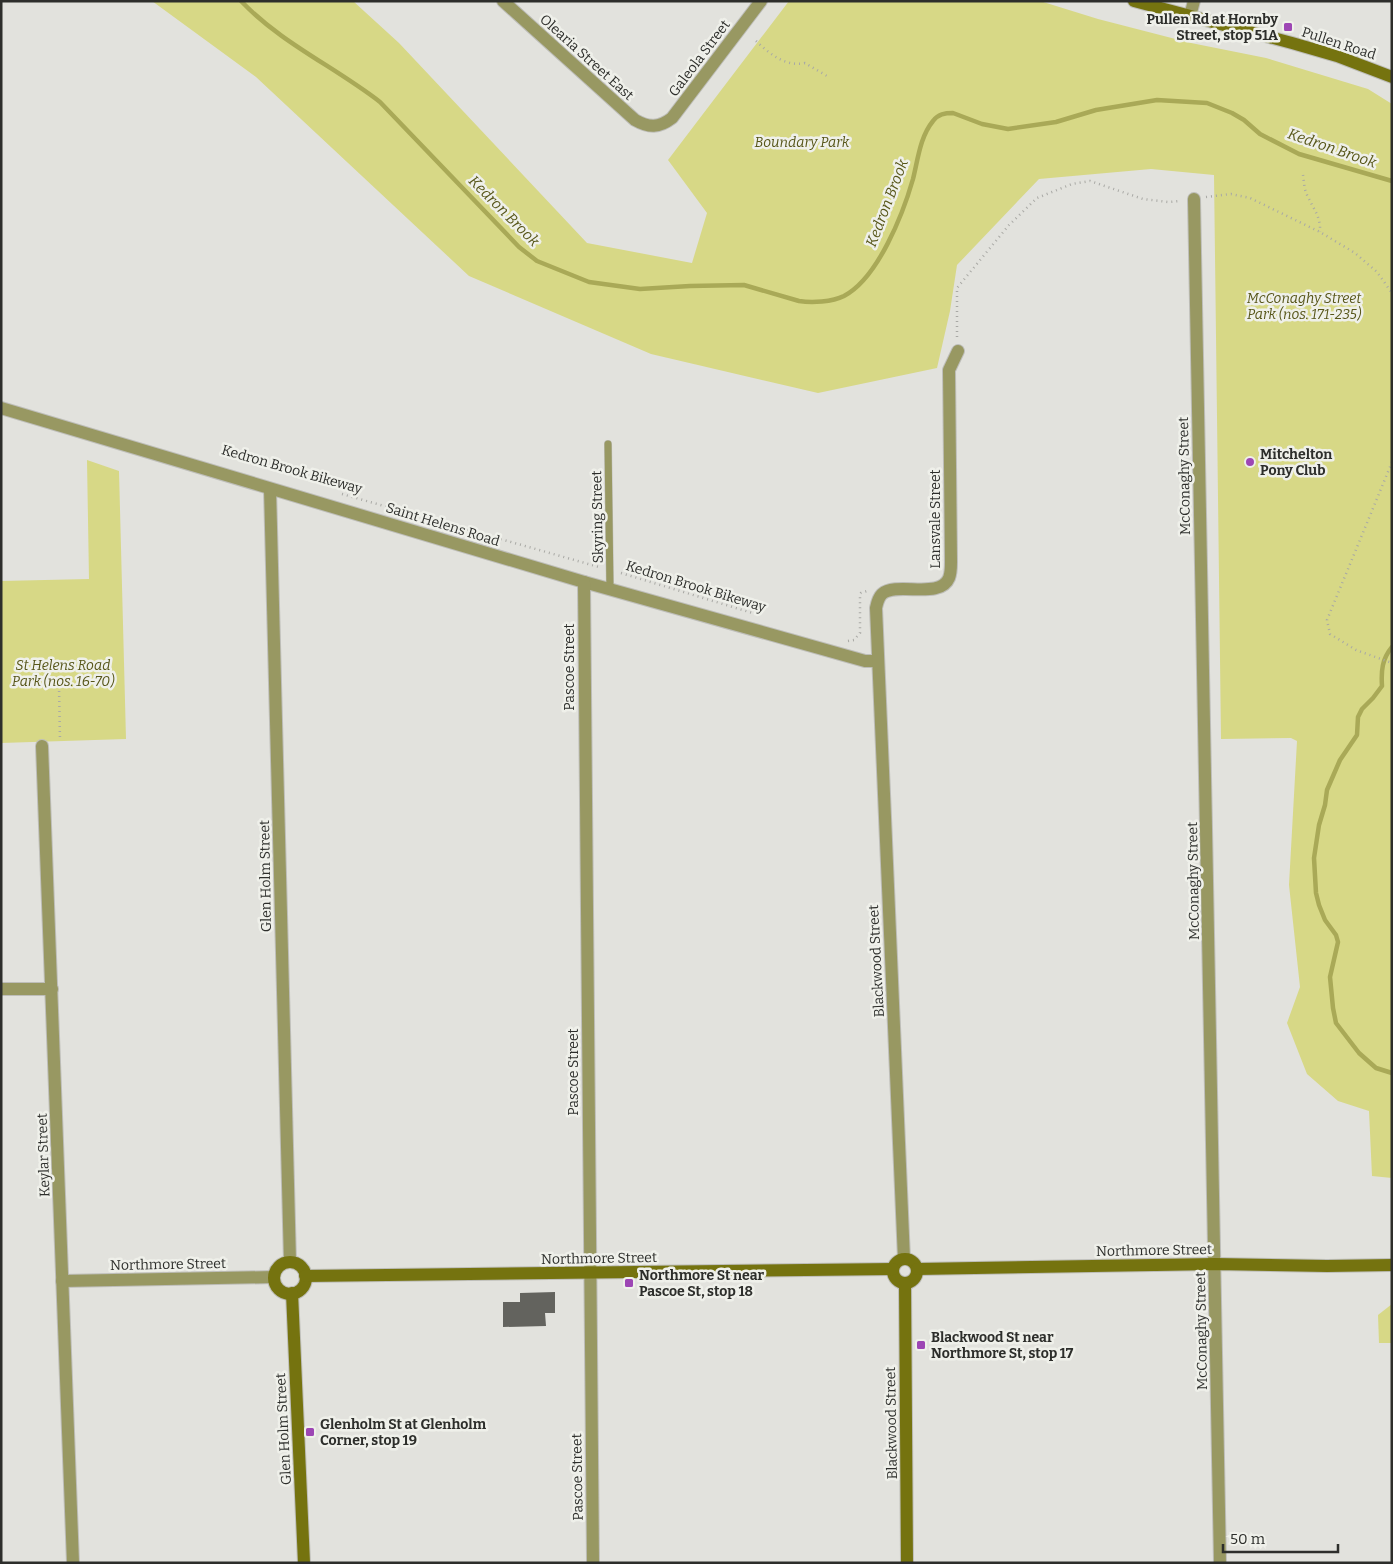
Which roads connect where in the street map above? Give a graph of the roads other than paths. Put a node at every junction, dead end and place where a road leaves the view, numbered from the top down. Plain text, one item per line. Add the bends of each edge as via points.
1 (503, 1) edge
2 (761, 1) edge
3 (1134, 1) edge
4 (1194, 1) edge
5 (1190, 16) junction
6 (1392, 77) edge
7 (656, 126) joint
8 (1194, 199) road end
9 (958, 351) road end
10 (1, 408) edge
11 (608, 444) dead end
12 (270, 488) junction
13 (584, 582) junction
14 (610, 589) junction
15 (878, 661) junction
16 (42, 746) dead end
17 (52, 988) junction
18 (1, 989) edge
19 (904, 1259) junction
20 (290, 1262) junction
21 (1215, 1264) junction
22 (1392, 1265) edge
23 (893, 1269) junction
24 (917, 1269) junction
25 (589, 1273) junction
26 (305, 1276) junction
27 (274, 1277) junction
28 (62, 1281) junction
29 (905, 1283) junction
30 (292, 1294) junction
31 (73, 1563) edge
32 (304, 1563) edge
33 (592, 1563) edge
34 (908, 1563) edge
35 (1220, 1563) edge

1 - 7 street, Olearia Street East via 635,120 645,126
2 - 7 street, Galeola Street via 672,118
3 - 5 street, Pullen Road
4 - 5 street
5 - 6 street, Pullen Road via 1337,56
8 - 21 street, McConaghy Street
9 - 15 street, Lansvale Street via 949,370 949,578 936,588 883,593 876,608
10 - 12 street, Saint Helens Road
11 - 14 lane, Skyring Street
12 - 13 street, Saint Helens Road
12 - 20 street, Glen Holm Street
13 - 14 street, Saint Helens Road
13 - 25 street, Pascoe Street
14 - 15 street, Saint Helens Road via 865,662
15 - 19 street, Blackwood Street
16 - 17 street, Keylar Street
17 - 18 street
17 - 28 street, Keylar Street
19 - 23 street via 898,1261
19 - 24 street via 912,1261
20 - 26 street via 301,1267
20 - 27 street via 279,1266
21 - 22 street, Northmore Street
21 - 24 street, Northmore Street
21 - 35 street, McConaghy Street
23 - 25 street, Northmore Street
23 - 29 street via 895,1278
24 - 29 street via 914,1279
25 - 26 street, Northmore Street
25 - 33 street, Pascoe Street
26 - 30 street via 302,1288
27 - 28 street, Northmore Street
27 - 30 street via 280,1290
28 - 31 street, Keylar Street
29 - 34 street, Blackwood Street
30 - 32 street, Glen Holm Street

